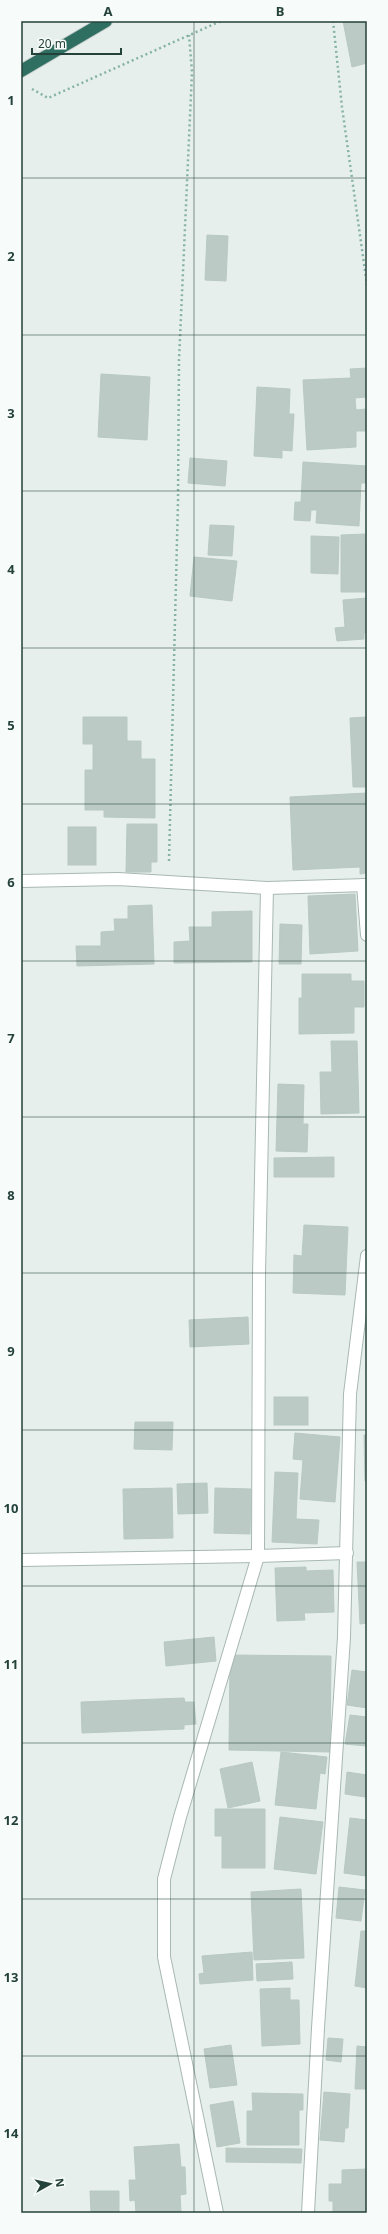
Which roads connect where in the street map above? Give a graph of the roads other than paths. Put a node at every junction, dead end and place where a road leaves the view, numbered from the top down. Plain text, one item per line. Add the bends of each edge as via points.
1 (106, 21) edge
2 (21, 71) edge
3 (21, 881) edge
4 (365, 885) edge
5 (267, 888) junction
6 (367, 935) edge
7 (367, 1256) edge
8 (346, 1553) junction
9 (258, 1556) junction
10 (21, 1560) edge
11 (217, 2213) edge
12 (308, 2213) edge

1 - 2 highway
3 - 5 street via 118,880
4 - 5 street
4 - 6 street
5 - 9 street via 259,1275
7 - 8 street via 350,1394
8 - 9 street
8 - 12 street via 344,1637
9 - 10 street
9 - 11 street via 164,1879 164,1957

